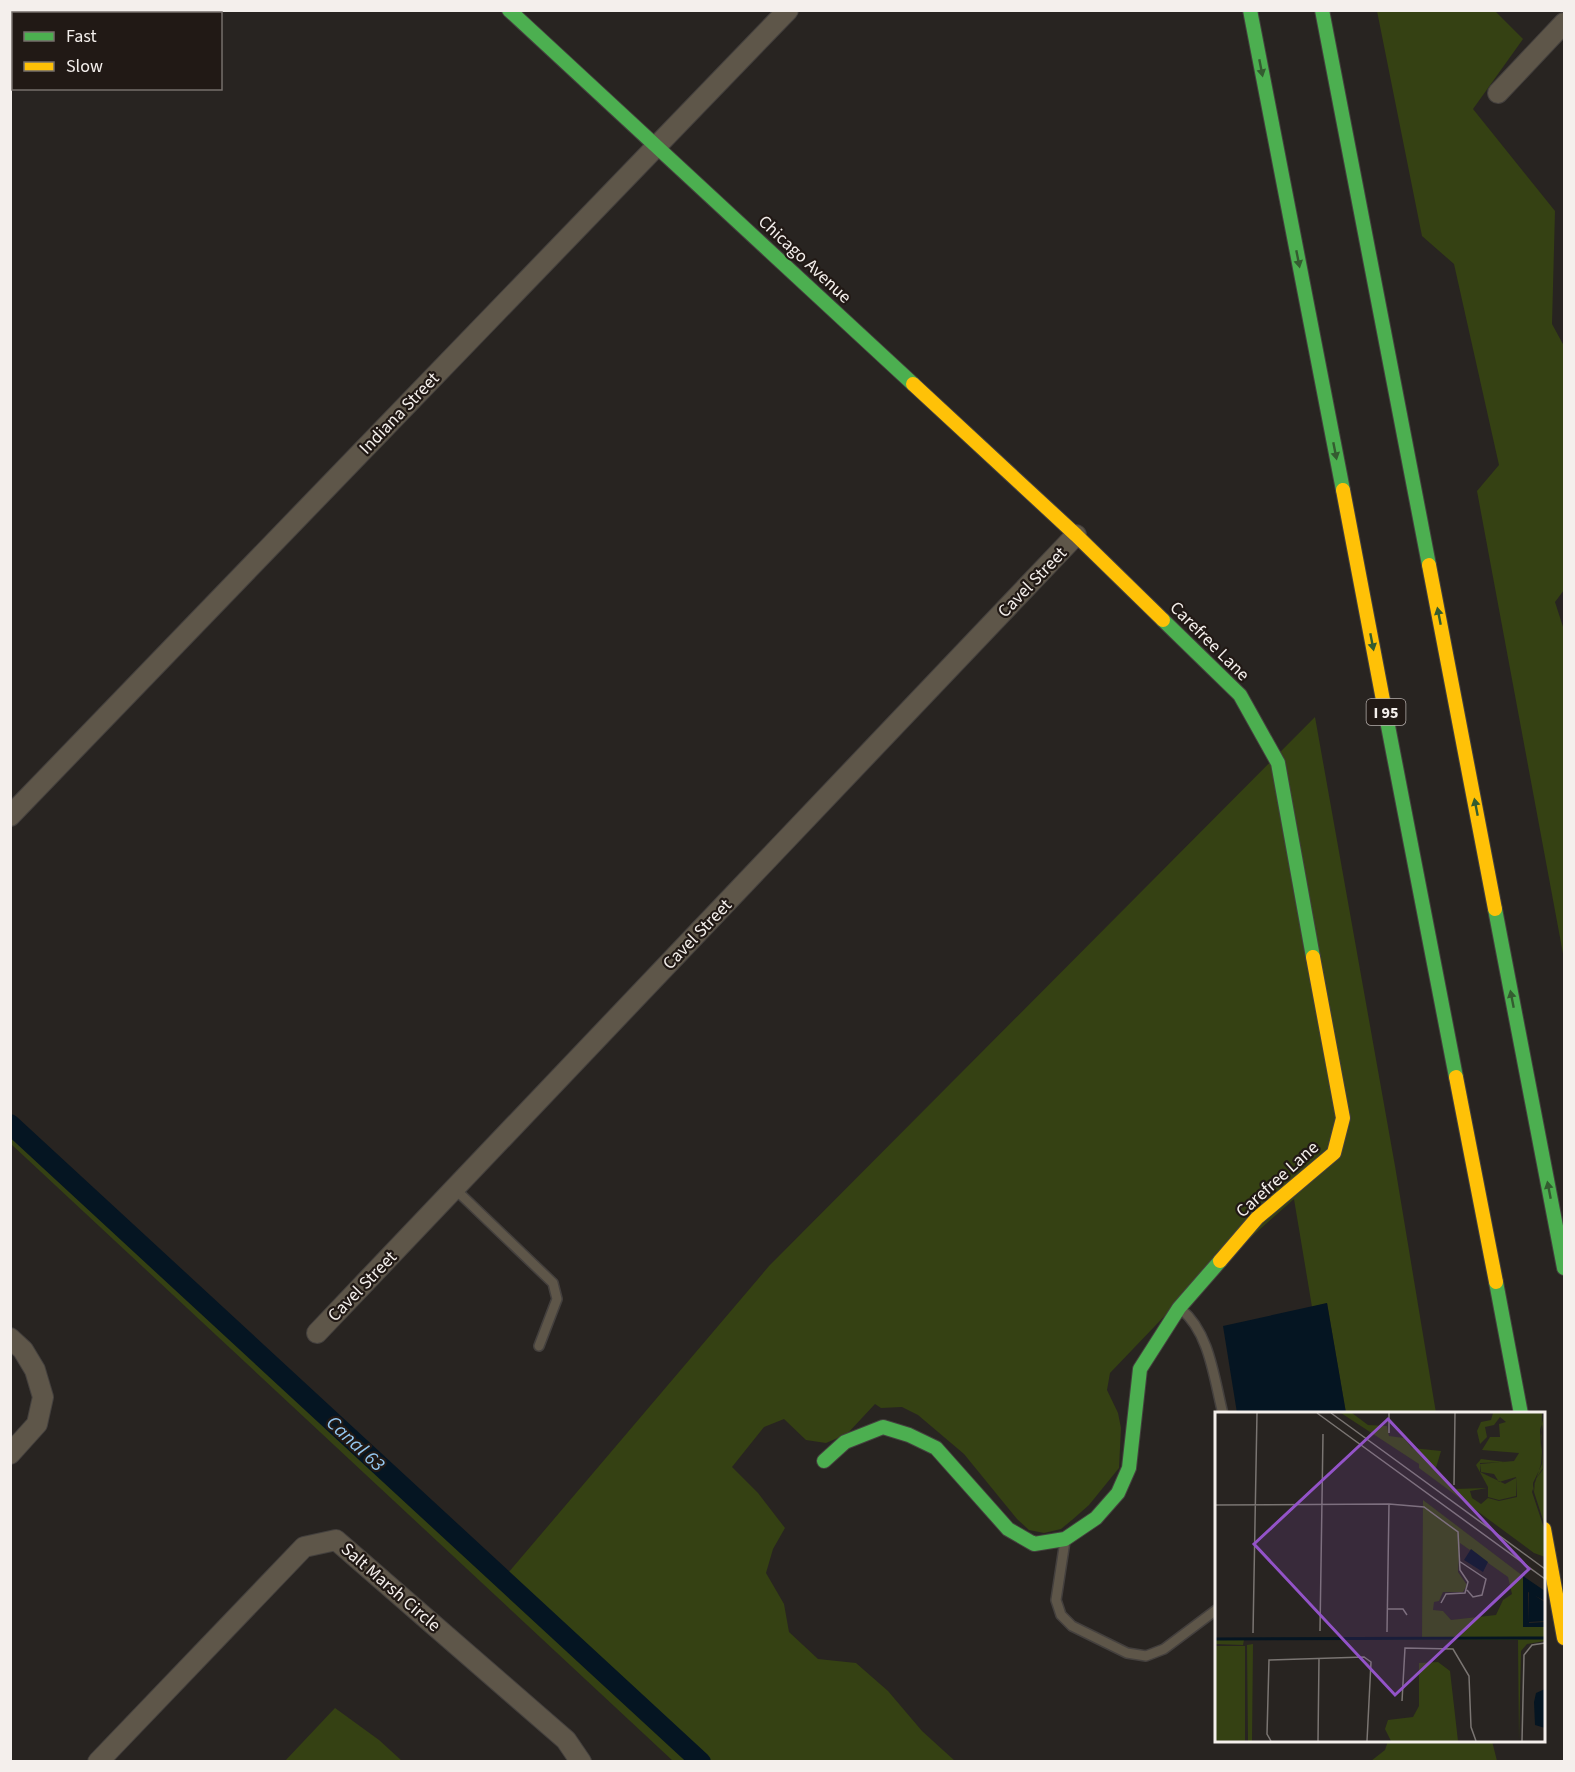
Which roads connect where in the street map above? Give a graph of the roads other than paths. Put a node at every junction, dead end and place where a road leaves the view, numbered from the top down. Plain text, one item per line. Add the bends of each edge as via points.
1 (509, 10) edge
2 (788, 10) edge
3 (1250, 10) edge
4 (1322, 10) edge
5 (1564, 23) edge
6 (1498, 93) dead end
7 (656, 146) junction
8 (1076, 535) junction
9 (10, 816) edge
10 (454, 1188) junction
11 (1564, 1268) edge
12 (1179, 1308) junction
13 (317, 1333) dead end
14 (10, 1338) edge
15 (539, 1346) dead end
16 (1223, 1412) edge
17 (1521, 1412) edge
18 (10, 1454) edge
19 (824, 1461) dead end
20 (1545, 1534) edge
21 (1065, 1539) junction
22 (1215, 1611) edge
23 (1564, 1638) edge
24 (98, 1761) edge
25 (581, 1761) edge

1 - 7 main road, Chicago Avenue
2 - 7 street, Indiana Street
3 -> 17 main road, I 95
11 -> 4 main road
5 - 6 street
7 - 8 main road, Chicago Avenue
7 - 9 street, Indiana Street
8 - 10 street, Cavel Street
8 - 12 main road, Carefree Lane via 1240,695 1278,763 1343,1118 1334,1153 1257,1218
10 - 13 street, Cavel Street
10 - 15 lane via 554,1283 557,1299
12 - 16 lane via 1191,1317 1207,1349
12 - 21 main road, Carefree Lane via 1140,1369 1129,1468 1118,1493 1096,1518
14 - 18 street via 35,1370 43,1397 37,1424
19 - 21 main road, Carefree Lane via 845,1442 883,1427 909,1435 936,1448 1008,1529 1034,1544
20 - 23 main road
21 - 22 lane via 1056,1600 1061,1615 1072,1626 1101,1641 1127,1653 1146,1656 1164,1649
24 - 25 street, Salt Marsh Circle via 304,1547 336,1540 566,1740

